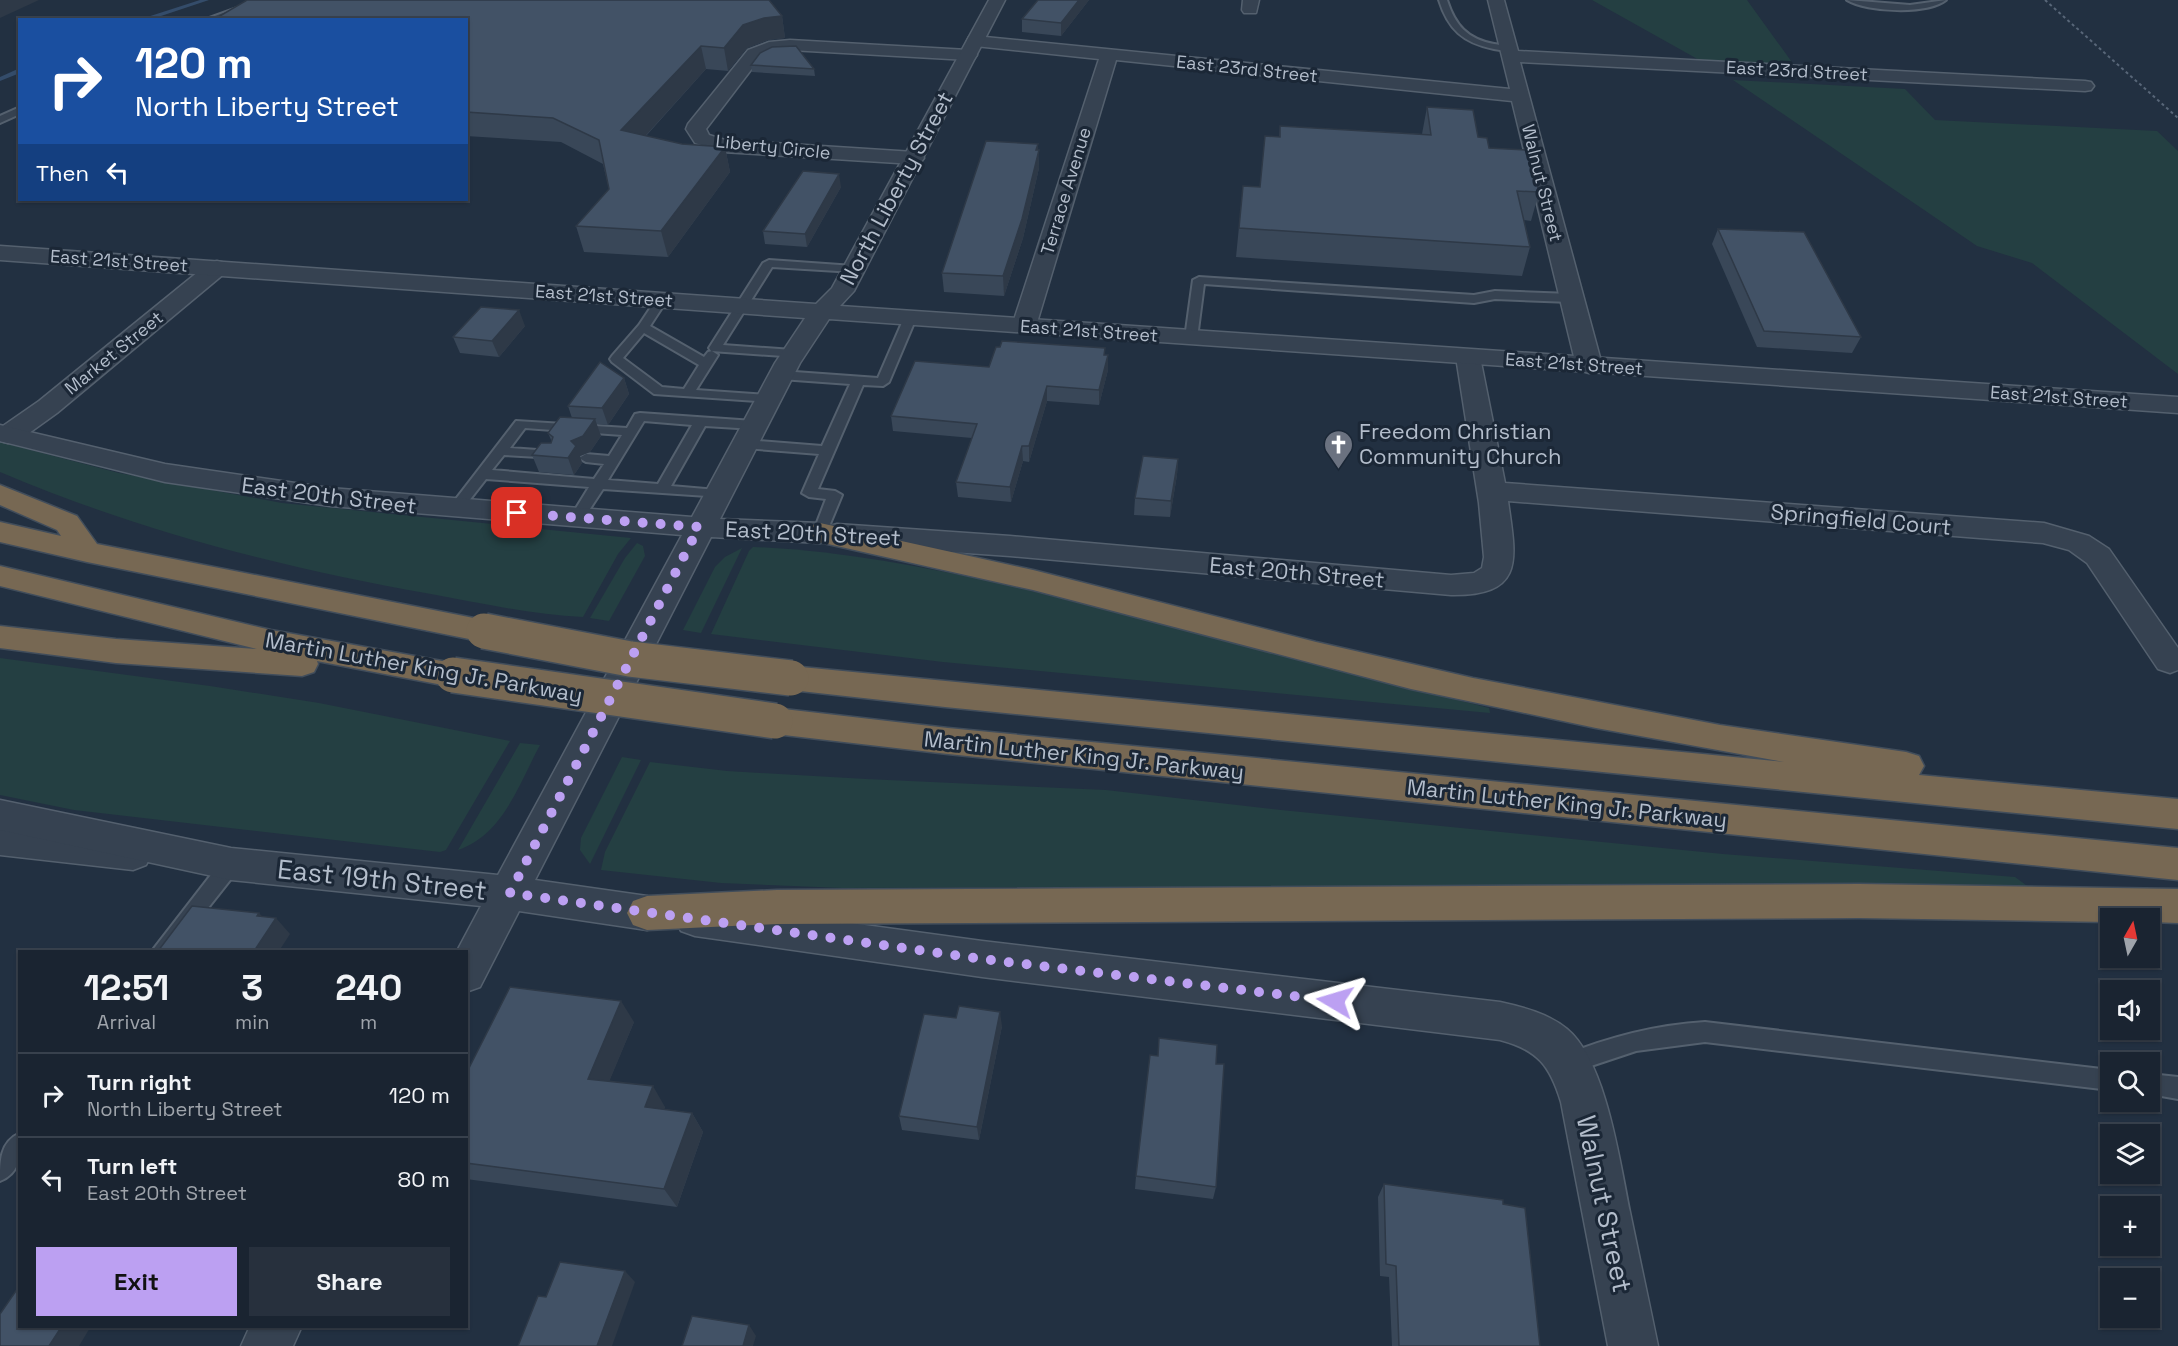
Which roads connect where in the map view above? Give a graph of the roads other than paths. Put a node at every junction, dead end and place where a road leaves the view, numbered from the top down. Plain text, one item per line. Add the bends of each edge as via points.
1 (267, 0) edge
2 (997, 0) edge
3 (1443, 0) edge
4 (1496, 0) edge
5 (1851, 0) edge
6 (1942, 0) edge
7 (214, 18) edge
8 (971, 48) junction
9 (1509, 52) junction
10 (1109, 55) junction
11 (2085, 86) dead end
12 (1520, 96) junction
13 (18, 111) edge
14 (0, 120) edge
15 (914, 158) junction
16 (0, 253) edge
17 (217, 268) junction
18 (854, 269) junction
19 (1571, 298) junction
20 (661, 300) junction
21 (741, 305) junction
22 (820, 311) junction
23 (910, 318) junction
24 (1024, 326) junction
25 (643, 327) junction
26 (1191, 338) junction
27 (715, 348) junction
28 (1468, 357) junction
29 (707, 364) junction
30 (1589, 365) junction
31 (858, 381) junction
32 (688, 393) junction
33 (768, 399) junction
34 (2178, 405) edge
35 (700, 422) junction
36 (631, 432) junction
37 (4, 434) edge
38 (500, 451) junction
39 (827, 451) junction
40 (550, 455) edge
41 (586, 458) dead end
42 (613, 460) junction
43 (483, 474) junction
44 (598, 483) junction
45 (662, 489) junction
46 (1492, 491) junction
47 (0, 494) edge
48 (717, 494) junction
49 (456, 508) junction
50 (577, 518) junction
51 (699, 527) junction
52 (0, 532) edge
53 (820, 533) junction
54 (87, 552) junction
55 (0, 576) edge
56 (0, 637) edge
57 (2170, 661) dead end
58 (453, 675) junction
59 (2178, 803) edge
60 (2178, 814) edge
61 (0, 815) edge
62 (0, 840) edge
63 (231, 864) junction
64 (2178, 864) edge
65 (510, 893) junction
66 (2178, 906) edge
67 (647, 913) junction
68 (163, 950) edge
69 (468, 970) edge
70 (1570, 1063) junction
71 (2100, 1079) edge
72 (2160, 1085) edge
73 (2178, 1088) edge
74 (18, 1147) edge
75 (0, 1170) edge
76 (276, 1328) edge
77 (266, 1346) edge
78 (1633, 1346) edge

1 - 7 lane
2 - 8 street, North Liberty Street
3 - 9 lane via 1447,15 1460,34
4 - 9 street, Walnut Street
5 - 6 lane via 1906,8
8 - 10 street, East 23rd Street
8 - 15 street, North Liberty Street
8 - 15 street, Liberty Circle via 769,47 754,54 696,129 702,139 723,146
9 - 11 street, East 23rd Street
9 - 12 street, Walnut Street
10 - 12 street, East 23rd Street
10 - 24 street, Terrace Avenue
12 - 19 street, Walnut Street
13 - 14 lane
15 - 18 street, North Liberty Street
16 - 17 street, East 21st Street
17 - 20 street, East 21st Street
17 - 37 street, Market Street via 48,407
18 - 21 lane via 769,263
18 - 22 street, North Liberty Street via 842,291
19 - 26 lane via 1495,295 1474,299 1199,280
19 - 30 street, Walnut Street
20 - 21 street, East 21st Street
20 - 25 lane
21 - 22 street, East 21st Street
21 - 27 lane
22 - 23 street, East 21st Street
22 - 33 street, North Liberty Street
23 - 24 street, East 21st Street
23 - 31 lane via 883,382
24 - 26 street, East 21st Street
25 - 29 lane via 682,354
25 - 32 lane via 616,359 642,371 659,391
26 - 28 street, East 21st Street
27 - 29 lane
27 - 33 lane
28 - 30 street, East 21st Street
28 - 46 street
29 - 32 lane
30 - 34 street, East 21st Street
31 - 33 lane
31 - 39 lane
32 - 33 lane
33 - 35 lane
33 - 39 lane
33 - 48 street, North Liberty Street
35 - 36 lane via 640,417
35 - 45 lane
36 - 38 lane via 521,424
36 - 42 lane
37 - 49 street, East 20th Street via 200,479 330,497
38 - 40 lane
38 - 43 lane
39 - 53 lane via 809,493 835,495
41 - 42 lane
42 - 44 lane
43 - 44 lane
43 - 49 lane
44 - 45 lane
44 - 50 lane
45 - 48 lane
46 - 53 street, East 20th Street via 1500,560 1487,580 1470,585
46 - 57 street, Springfield Court via 2044,533 2079,543 2098,556
47 - 54 highway via 67,523
48 - 51 street, North Liberty Street
49 - 50 street, East 20th Street
50 - 51 street, East 20th Street
51 - 53 street, East 20th Street
51 - 65 street, North Liberty Street
52 - 54 highway, Martin Luther King Jr. Parkway
53 - 59 highway via 1032,580 1344,660 1662,729 1811,754
54 - 60 highway, Martin Luther King Jr. Parkway, bridge via 630,658 969,698
55 - 58 highway, Martin Luther King Jr. Parkway via 260,638
56 - 58 highway via 116,651
58 - 64 highway, Martin Luther King Jr. Parkway, bridge via 775,721 948,741
61 - 63 street
62 - 63 street, East 19th Street
63 - 65 street, East 19th Street
63 - 68 lane
65 - 67 street, East 19th Street
65 - 69 street, North Liberty Street
66 - 67 highway via 1859,901 789,907
67 - 70 street, East 19th Street via 993,960 1500,1021 1542,1034
70 - 71 lane via 1642,1038 1704,1032
70 - 78 street, Walnut Street via 1588,1123
72 - 73 lane
74 - 75 lane
76 - 77 street

